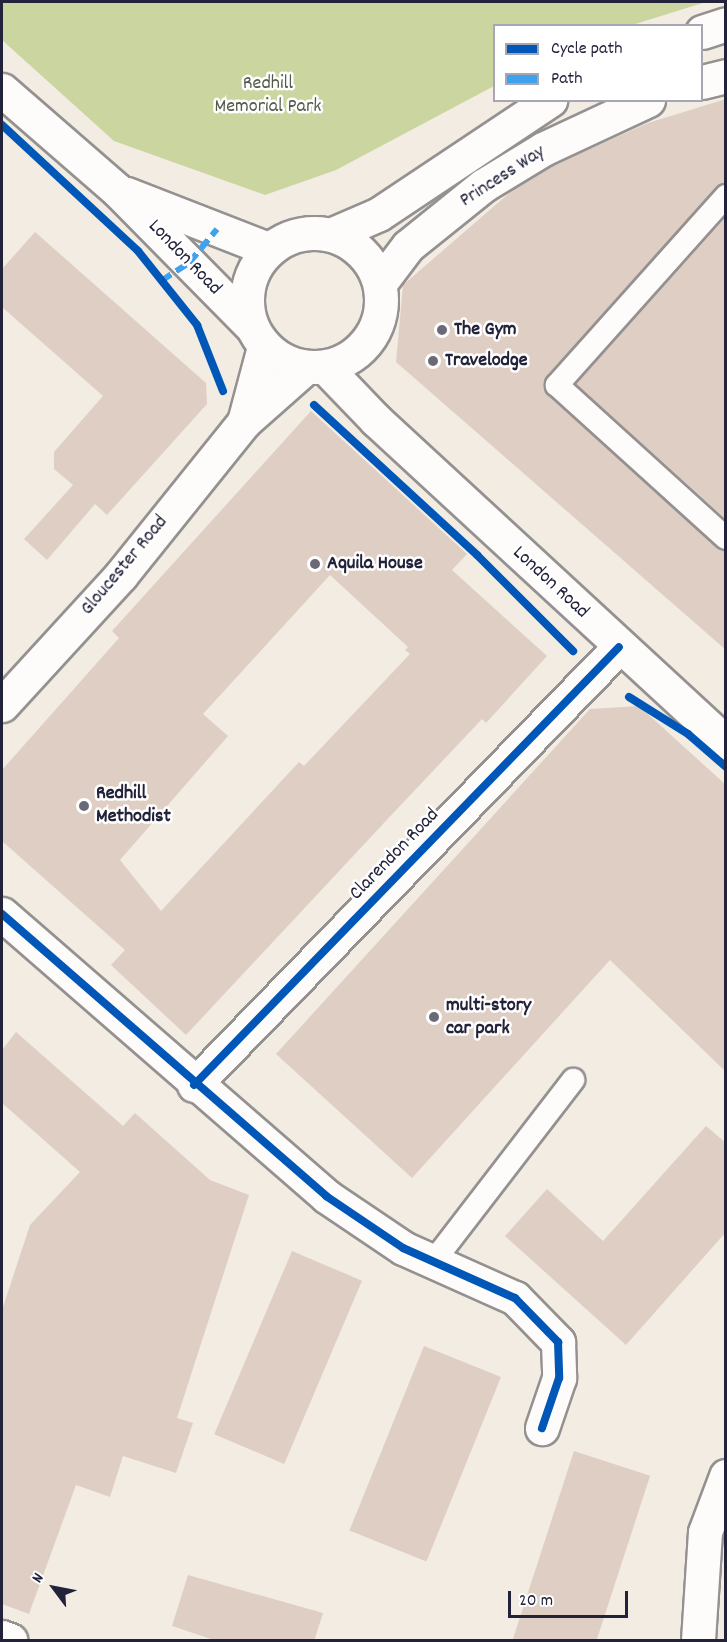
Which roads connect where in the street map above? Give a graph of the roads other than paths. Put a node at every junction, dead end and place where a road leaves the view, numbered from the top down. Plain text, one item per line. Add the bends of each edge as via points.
1 (726, 24) edge
2 (703, 32) edge
3 (726, 76) edge
4 (703, 82) edge
5 (2, 90) edge
6 (547, 102) edge
7 (644, 102) edge
8 (117, 190) junction
9 (726, 196) edge
10 (333, 234) junction
11 (268, 249) junction
12 (380, 283) junction
13 (258, 337) junction
14 (361, 349) junction
15 (315, 367) junction
16 (376, 420) junction
17 (244, 422) junction
18 (726, 538) edge
19 (619, 647) junction
20 (2, 705) edge
21 (726, 743) edge
22 (2, 914) edge
23 (573, 1080) dead end
24 (194, 1085) junction
25 (433, 1262) junction
26 (542, 1428) dead end
27 (726, 1476) edge
28 (2, 1637) edge
29 (10, 1641) edge
30 (698, 1641) edge

1 - 2 main road
3 - 4 main road
5 - 8 main road, London Road
6 - 10 main road, Princess Way via 379,214
7 - 12 main road, Princess Way via 543,149 484,185 408,246
8 - 11 main road, London Road
8 - 13 main road, London Road
9 - 18 lane via 557,385
10 - 11 main road via 312,232 289,237
10 - 12 main road via 354,245 370,262
11 - 13 main road via 248,285 246,304
12 - 14 main road via 382,307 375,330
13 - 15 main road via 283,361
13 - 17 main road, Gloucester Road
14 - 15 main road via 348,359
14 - 16 main road via 363,376
15 - 16 main road, London Road
15 - 17 main road, Gloucester Road
16 - 19 main road, London Road
17 - 20 main road, Gloucester Road via 121,575
19 - 21 main road, London Road
19 - 24 main road, Clarendon Road
22 - 24 main road
23 - 25 lane
24 - 25 main road via 326,1196 403,1248
25 - 26 main road via 515,1298 558,1342 559,1378
27 - 30 main road via 705,1532
28 - 29 main road

